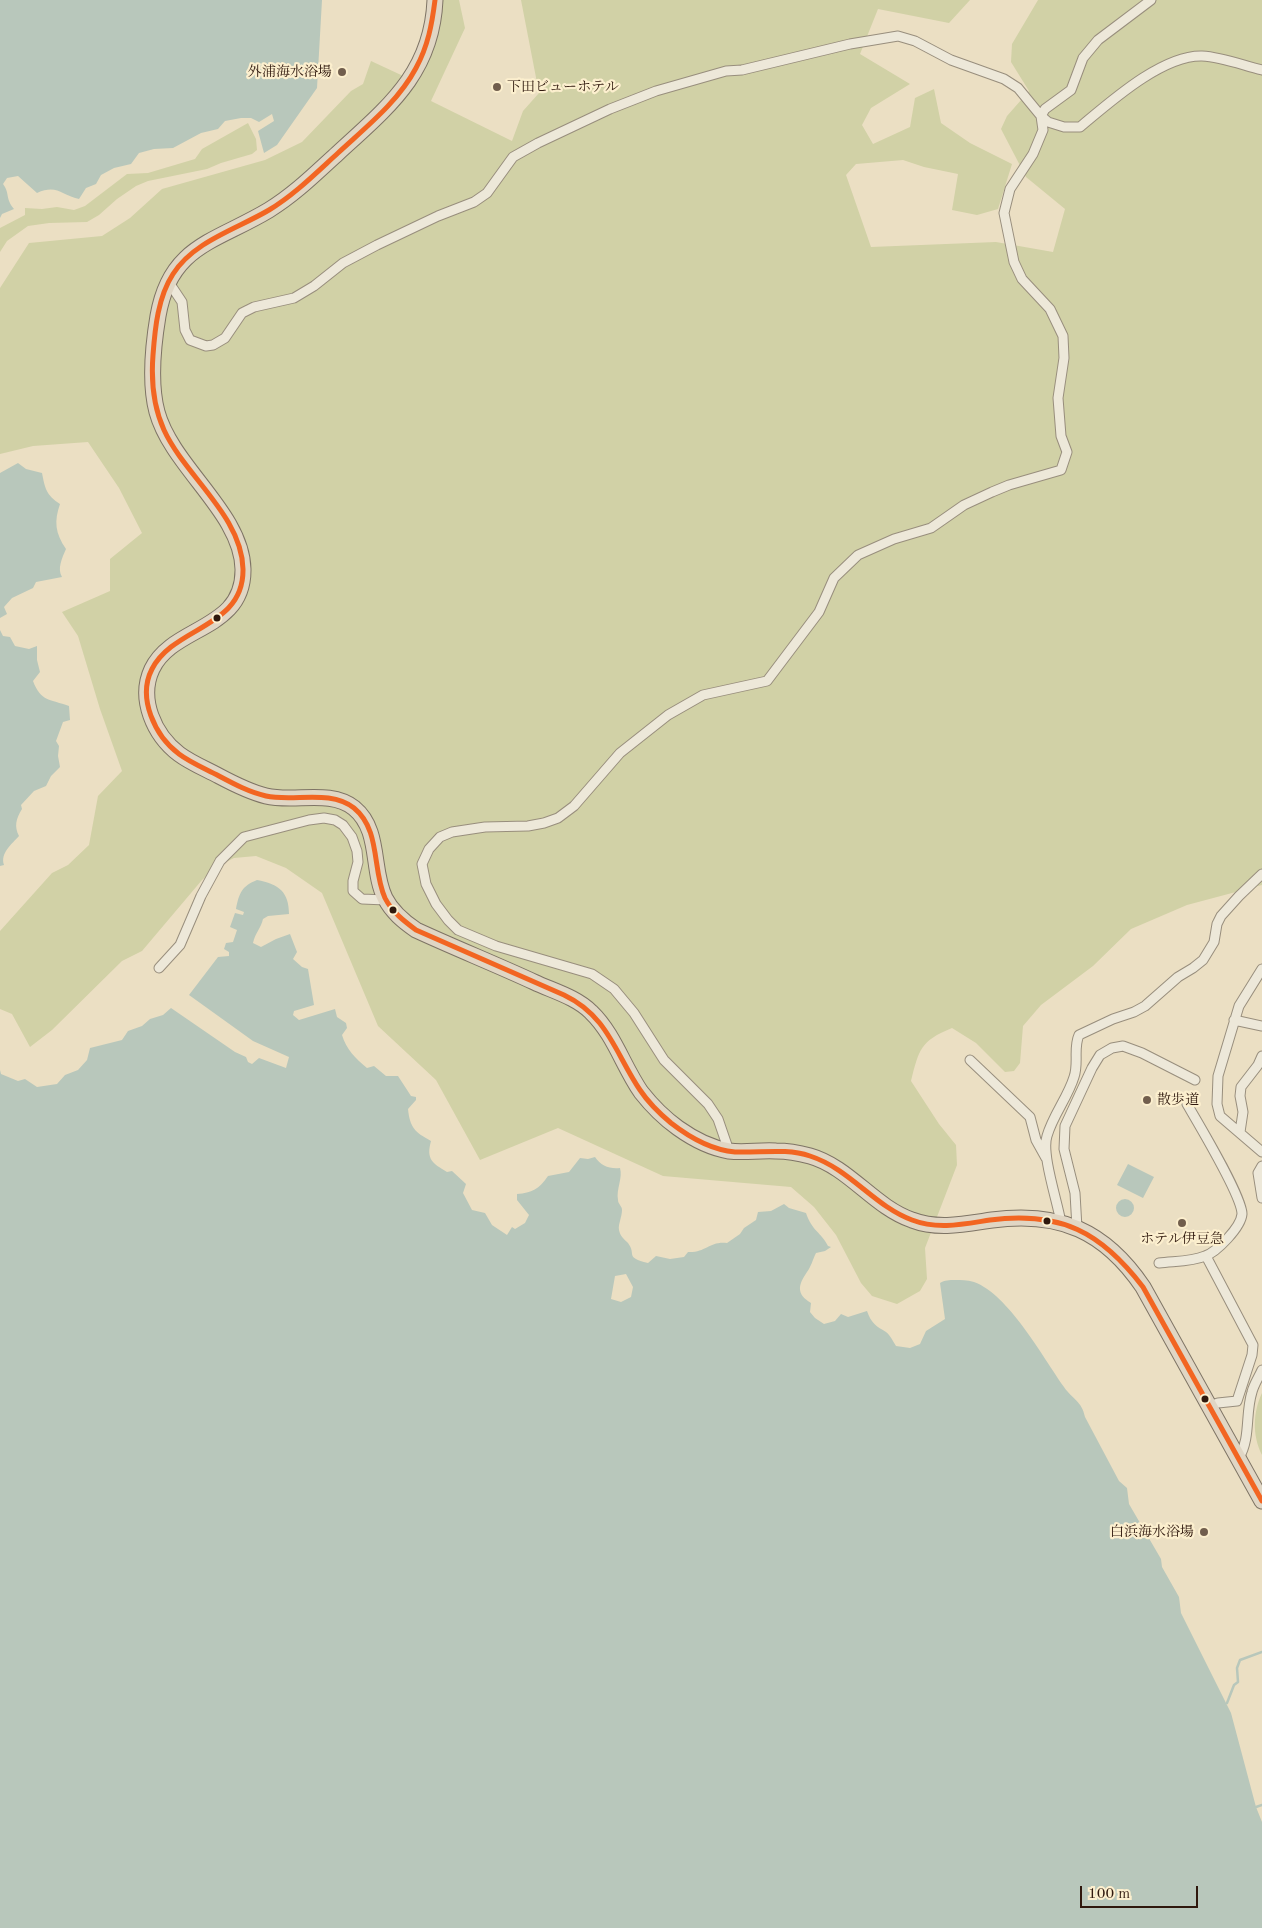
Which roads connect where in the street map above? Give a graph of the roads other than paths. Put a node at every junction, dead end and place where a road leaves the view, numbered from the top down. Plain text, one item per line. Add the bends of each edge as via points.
1 (435, 0) edge
2 (1151, 0) edge
3 (1262, 70) edge
4 (1041, 116) junction
5 (168, 281) junction
6 (1262, 874) edge
7 (386, 900) junction
8 (159, 968) dead end
9 (1262, 969) edge
10 (1234, 1020) junction
11 (1262, 1026) edge
12 (1262, 1056) edge
13 (970, 1060) dead end
14 (1195, 1080) dead end
15 (1187, 1104) dead end
16 (1240, 1132) junction
17 (729, 1151) junction
18 (1262, 1152) edge
19 (1048, 1162) junction
20 (1262, 1166) edge
21 (1262, 1198) edge
22 (1061, 1223) junction
23 (1077, 1228) junction
24 (1206, 1256) junction
25 (1159, 1262) dead end
26 (1262, 1370) edge
27 (1209, 1406) junction
28 (1239, 1458) junction
29 (1262, 1501) edge

1 - 5 highway via 433,24 422,59 411,79 388,106 292,195 193,251
2 - 4 street via 1098,40 1083,58 1071,90 1045,109
3 - 4 street via 1214,57 1188,57 1140,80 1080,127 1064,127
4 - 5 street via 1018,88 914,41 898,36 850,44 726,71 610,108 513,156 487,193 474,202 377,245 294,298 242,313 225,338 213,345 190,340 185,330 182,302
4 - 17 street via 1043,130 1033,154 1010,189 1004,219 1014,262 1022,279 1050,309 1063,336 1064,358 1058,398 1061,436 1067,452 1061,470 992,492 964,505 931,528 894,539 858,555 834,578 818,612 767,681 703,695 668,715 620,753 574,806 558,818 528,826 452,832 440,837 422,864 426,884 436,904 458,930 496,946 592,974 614,989 634,1013 664,1060 708,1104 718,1119
5 - 7 highway via 158,317 155,346 153,381 157,414 171,442 233,533 243,571 241,587 226,612 170,647 157,660 147,688 152,719 159,734 180,755 240,787 283,799 323,797 351,805 362,815 371,834
6 - 19 street via 1221,916 1214,942 1203,960 1134,1012 1079,1035 1074,1077 1046,1138
7 - 8 street via 362,899 353,892 357,851 352,837 335,820 309,820 244,837 220,861 180,945
7 - 17 highway via 397,916 416,930 581,1003 603,1025 641,1091 659,1113 698,1140
9 - 10 street
10 - 11 street
10 - 16 street via 1218,1076 1217,1104 1220,1116
12 - 16 street via 1241,1087 1243,1112
13 - 19 street via 1030,1117 1036,1140
14 - 23 street via 1123,1046 1100,1055 1065,1126 1064,1149 1075,1193
15 - 24 street via 1213,1150 1242,1214 1238,1227
16 - 18 street
17 - 22 highway via 776,1150 811,1156 828,1164 902,1216 928,1225 1032,1217
19 - 22 street
20 - 21 street via 1258,1173
22 - 23 highway
23 - 27 highway via 1109,1247 1129,1267
24 - 25 street
24 - 27 street via 1253,1345 1237,1402
26 - 28 street via 1252,1392 1247,1436
27 - 28 highway
28 - 29 highway

